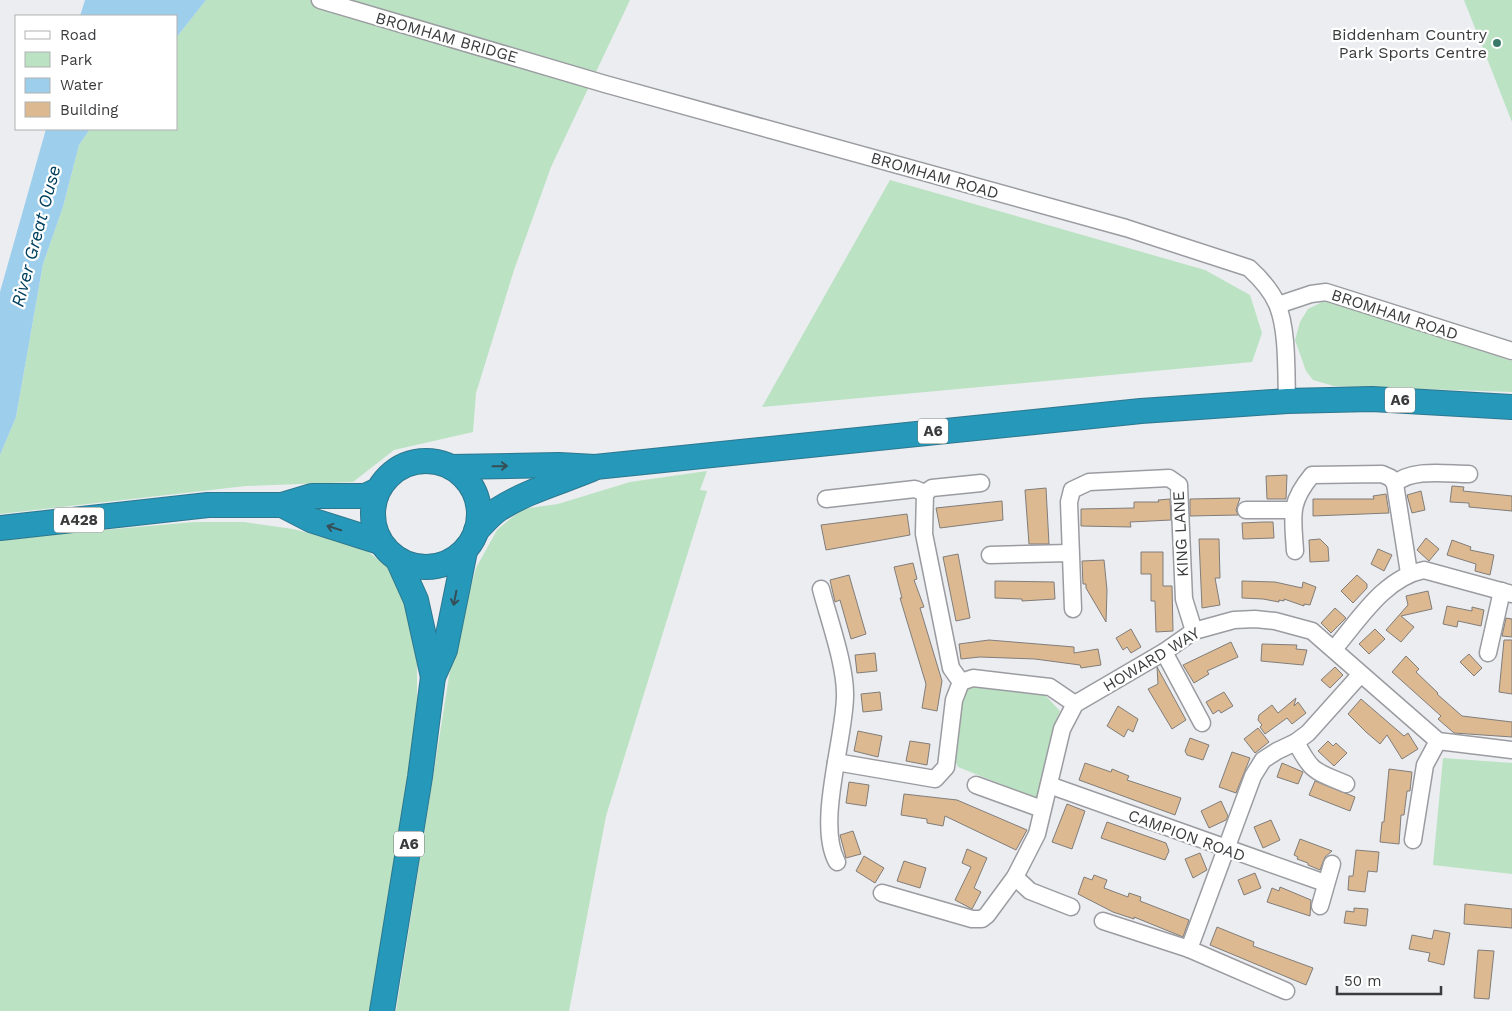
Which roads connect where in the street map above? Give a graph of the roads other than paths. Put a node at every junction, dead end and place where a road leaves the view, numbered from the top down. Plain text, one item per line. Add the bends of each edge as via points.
1 (320, 0) edge
2 (573, 74) joint
3 (1278, 305) junction
4 (1512, 351) edge
5 (1288, 400) junction
6 (1512, 407) edge
7 (451, 467) junction
8 (595, 467) junction
9 (1469, 474) dead end
10 (981, 483) dead end
11 (1396, 484) junction
12 (378, 490) junction
13 (925, 493) junction
14 (826, 499) dead end
15 (282, 505) junction
16 (1246, 510) dead end
17 (1292, 510) junction
18 (0, 528) edge
19 (471, 541) junction
20 (380, 542) junction
21 (1295, 551) dead end
22 (1070, 554) junction
23 (990, 555) dead end
24 (398, 560) junction
25 (1409, 573) junction
26 (820, 590) dead end
27 (1507, 593) edge
28 (1073, 610) dead end
29 (1194, 631) junction
30 (1334, 649) junction
31 (1164, 652) junction
32 (1488, 652) dead end
33 (1360, 674) junction
34 (433, 677) junction
35 (961, 682) junction
36 (1075, 704) junction
37 (1202, 723) dead end
38 (1438, 741) junction
39 (1296, 742) junction
40 (1512, 750) edge
41 (836, 762) junction
42 (976, 784) dead end
43 (1346, 784) dead end
44 (1049, 785) junction
45 (1042, 809) junction
46 (1413, 840) dead end
47 (1226, 850) junction
48 (837, 862) dead end
49 (1332, 864) dead end
50 (1015, 877) junction
51 (1325, 884) junction
52 (882, 893) dead end
53 (1320, 906) dead end
54 (1072, 907) dead end
55 (1103, 921) dead end
56 (1189, 950) junction
57 (1286, 991) dead end
58 (382, 1011) edge

1 - 2 street, BROMHAM BRIDGE
2 - 3 street, BROMHAM ROAD via 1227,259 1249,268
3 - 4 street, BROMHAM ROAD via 1326,292
3 - 5 street, BROMHAM ROAD
5 - 6 highway, A6 via 1372,399
5 - 8 highway, A6 via 1141,411
7 -> 8 highway, A6
7 - 12 highway via 438,462 410,463 386,478
7 - 19 highway via 463,476 478,502 479,516
8 - 19 highway, A6 via 521,496 497,510
9 - 11 street via 1427,474 1402,478
10 - 13 street via 932,488
11 - 17 street via 1382,474 1312,475 1299,491
11 - 25 street
12 - 15 highway, A428 via 365,496 312,496
12 - 20 highway via 373,507 373,525
13 - 14 street via 915,489
13 - 35 street via 924,534 951,668
15 - 18 highway, A428 via 208,505
20 -> 15 highway, A428 via 311,520
16 - 17 street
17 - 21 street
19 - 24 highway via 450,562 433,567 415,566
19 -> 34 highway, A6 via 445,650
20 - 24 highway
22 - 23 street
22 - 28 street, KING LANE
22 - 29 street, KING LANE via 1069,502 1072,490 1089,482 1169,478 1179,485 1184,600
24 - 34 highway, A6 via 416,600
25 - 27 street via 1424,570
25 - 30 street via 1390,585
26 - 41 street via 846,696
27 - 32 street
29 - 30 street, HOWARD WAY via 1234,620 1275,621 1312,631
29 - 31 street, HOWARD WAY
30 - 33 street, HOWARD WAY
31 - 36 street, HOWARD WAY
31 - 37 street
33 - 38 street, HOWARD WAY
33 - 39 street via 1308,733
34 - 58 highway, A6
35 - 36 street via 974,678 1050,687
35 - 41 street via 954,700 946,767 935,779
36 - 44 street via 1062,729
38 - 40 street
38 - 46 street via 1425,765
39 - 43 street via 1307,764 1316,772
39 - 47 street via 1263,760
41 - 48 street via 829,828 831,852
42 - 45 street
44 - 45 street
44 - 47 street, CAMPION ROAD
45 - 50 street via 1036,834
47 - 51 street, CAMPION ROAD
47 - 56 street
49 - 51 street
50 - 52 street via 982,919 972,919
50 - 54 street via 1030,891
51 - 53 street
55 - 56 street
56 - 57 street

